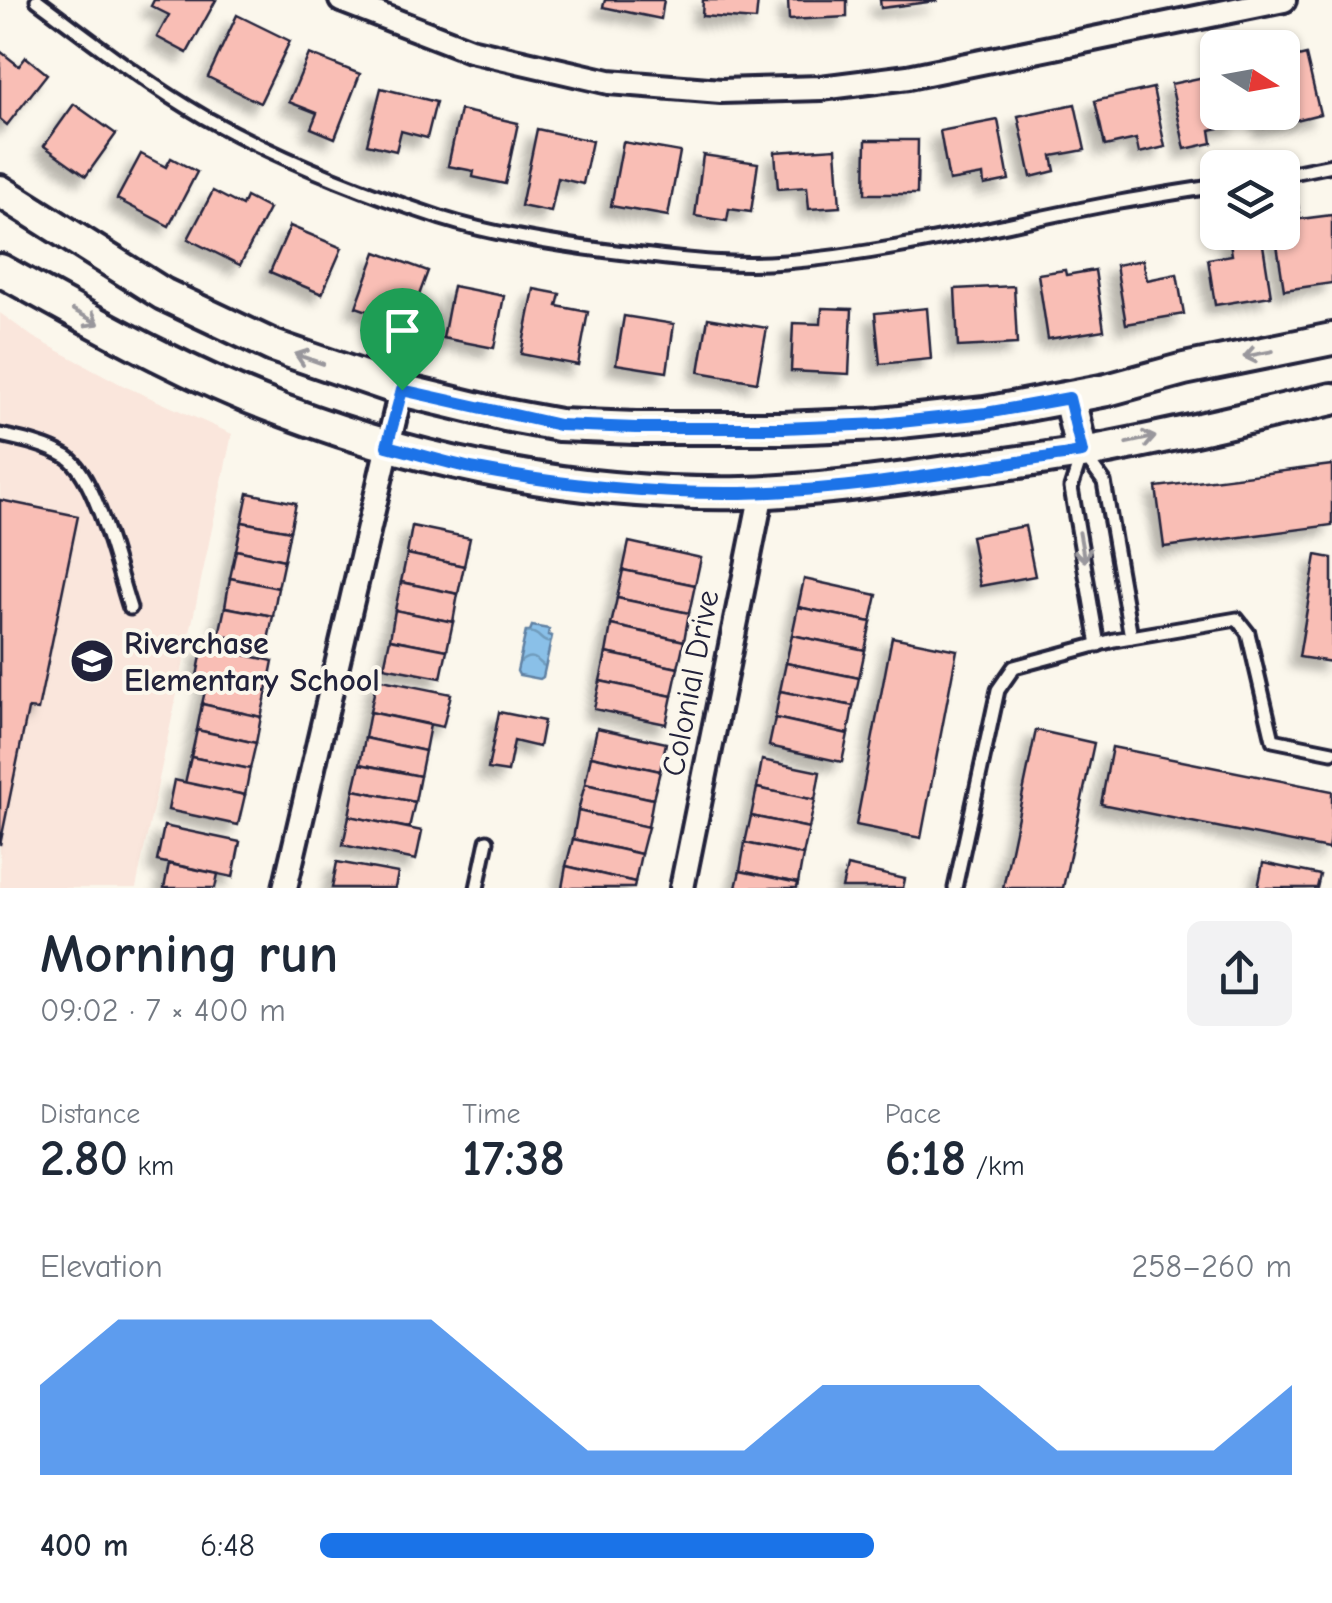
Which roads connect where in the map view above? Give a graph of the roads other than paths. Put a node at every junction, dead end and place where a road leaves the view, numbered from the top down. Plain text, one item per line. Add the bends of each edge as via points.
1 (37, 0) edge
2 (341, 0) edge
3 (1284, 0) edge
4 (1332, 165) edge
5 (1300, 172) edge
6 (1200, 189) edge
7 (0, 191) edge
8 (0, 270) edge
9 (1332, 339) edge
10 (402, 390) junction
11 (1069, 398) junction
12 (1332, 400) edge
13 (0, 435) edge
14 (387, 446) junction
15 (1082, 452) junction
16 (762, 492) junction
17 (130, 608) dead end
18 (1131, 637) junction
19 (1098, 645) junction
20 (1332, 752) edge
21 (487, 841) dead end
22 (285, 888) edge
23 (478, 888) edge
24 (682, 888) edge
25 (954, 888) edge

1 - 6 lane via 152,85 264,148 443,218 602,251 782,263
2 - 3 street via 470,50 609,82 722,90 821,88 908,76
4 - 5 lane
10 -> 7 main road via 272,346 164,294
8 -> 14 main road via 178,367
9 -> 11 main road
10 - 11 main road via 559,425 636,428 881,424
10 - 14 street
11 - 15 main road
15 -> 12 main road
13 - 17 lane via 70,459 92,490
14 - 16 main road via 571,482 665,492
14 - 22 street
15 - 16 main road
15 - 18 lane via 1104,482
15 -> 19 lane via 1071,488
16 - 24 street, Colonial Drive
18 - 19 lane
18 - 20 lane via 1237,619 1248,633 1273,740
19 - 25 lane via 1014,666 998,690
21 - 23 lane

